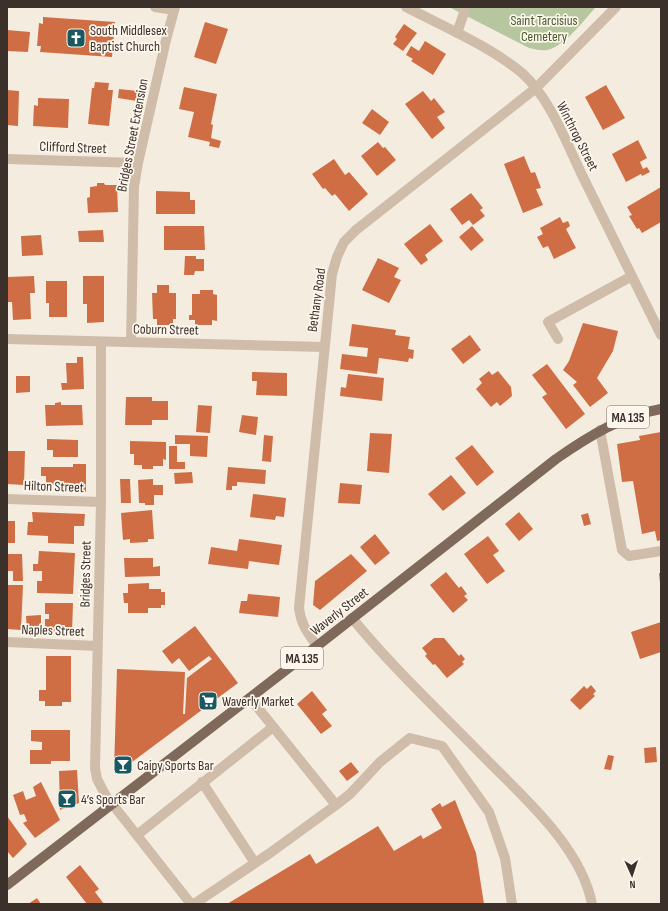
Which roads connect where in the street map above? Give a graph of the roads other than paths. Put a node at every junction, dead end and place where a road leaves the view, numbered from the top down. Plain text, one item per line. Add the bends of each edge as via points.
1 (155, 7) edge
2 (406, 7) edge
3 (466, 7) edge
4 (616, 7) edge
5 (174, 9) edge
6 (457, 33) junction
7 (536, 88) junction
8 (7, 159) edge
9 (138, 163) junction
10 (632, 276) junction
11 (652, 316) junction
12 (661, 323) edge
13 (661, 335) edge
14 (558, 339) dead end
15 (7, 340) edge
16 (101, 342) junction
17 (131, 342) junction
18 (324, 347) junction
19 (661, 409) edge
20 (600, 430) junction
21 (7, 498) edge
22 (101, 502) junction
23 (661, 551) edge
24 (352, 618) junction
25 (7, 642) edge
26 (97, 646) junction
27 (318, 646) junction
28 (250, 698) junction
29 (273, 727) junction
30 (202, 782) junction
31 (112, 803) junction
32 (336, 805) junction
33 (136, 834) junction
34 (255, 863) junction
35 (7, 885) edge
36 (193, 904) edge
37 (512, 904) edge
38 (592, 904) edge

1 - 5 street
2 - 6 street, Winthrop Street
3 - 6 street
4 - 7 street, Bethany Road
5 - 9 street, Bridges Street Extension
6 - 7 street, Winthrop Street via 503,59
7 - 10 street, Winthrop Street via 559,128
7 - 18 street, Bethany Road via 344,242 336,257 332,274
8 - 9 street, Clifford Street
9 - 17 street, Bridges Street Extension via 133,210
10 - 11 street, Winthrop Street
10 - 14 street via 548,322
11 - 12 street
11 - 13 street, Winthrop Street
15 - 16 street, Coburn Street
16 - 17 street, Coburn Street
16 - 22 street, Bridges Street
17 - 18 street, Coburn Street
18 - 27 street, Bethany Road via 299,608 300,620
19 - 20 main road, Waverly Street / MA 135 via 628,417
20 - 23 street via 622,550 629,556
20 - 24 main road, Waverly Street / MA 135 via 556,459
21 - 22 street, Hilton Street
22 - 26 street, Bridges Street
24 - 27 main road, Waverly Street / MA 135
24 - 38 street via 379,650 554,830 582,872
25 - 26 street, Naples Street
26 - 31 street, Bridges Street via 95,768 100,787
27 - 28 main road, Waverly Street / MA 135
28 - 29 street
28 - 31 main road, Waverly Street / MA 135
29 - 30 street
29 - 32 street
30 - 33 street
30 - 34 street
31 - 33 street, Bridges Street
31 - 35 main road, Waverly Street / MA 135
32 - 34 street
32 - 37 street via 380,762 410,738 442,746 489,812 505,858
33 - 36 street, Bridges Street
34 - 36 street

